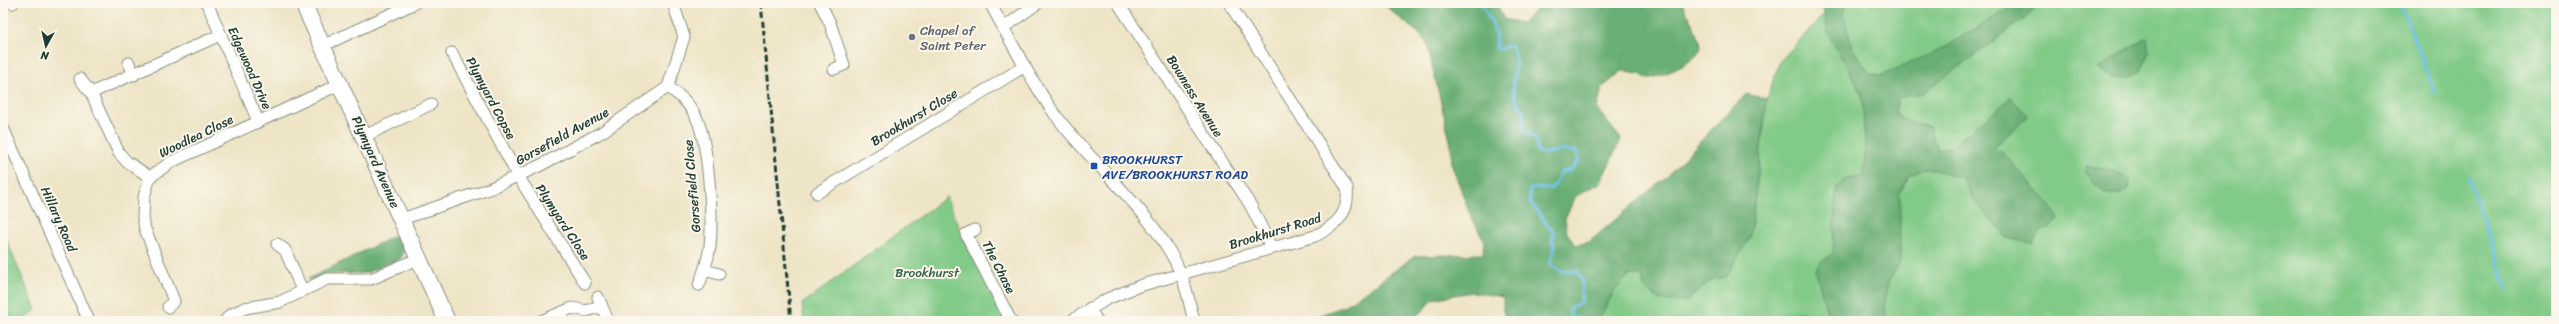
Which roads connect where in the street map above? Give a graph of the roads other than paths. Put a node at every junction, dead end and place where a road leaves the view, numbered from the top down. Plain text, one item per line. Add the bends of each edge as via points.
1 (207, 3) edge
2 (303, 3) edge
3 (415, 3) edge
4 (673, 3) edge
5 (820, 3) edge
6 (990, 3) edge
7 (1038, 3) edge
8 (1118, 3) edge
9 (1229, 3) edge
10 (1003, 28) junction
11 (220, 35) junction
12 (322, 46) junction
13 (452, 53) dead end
14 (129, 63) dead end
15 (1025, 66) junction
16 (834, 69) dead end
17 (134, 75) junction
18 (80, 79) dead end
19 (340, 84) junction
20 (668, 87) junction
21 (91, 93) junction
22 (431, 104) dead end
23 (258, 121) junction
24 (3, 128) edge
25 (365, 136) junction
26 (518, 176) junction
27 (150, 177) junction
28 (817, 193) dead end
29 (402, 219) junction
30 (975, 230) dead end
31 (1270, 247) junction
32 (296, 249) dead end
33 (420, 258) junction
34 (705, 270) junction
35 (719, 274) dead end
36 (1181, 274) junction
37 (585, 283) dead end
38 (699, 285) dead end
39 (302, 290) junction
40 (168, 308) dead end
41 (1090, 308) junction
42 (606, 316) dead end
43 (89, 321) edge
44 (225, 321) edge
45 (448, 321) edge
46 (541, 321) edge
47 (1011, 321) edge
48 (1071, 321) edge
49 (1097, 321) edge
50 (1194, 321) edge

1 - 11 street, Edgewood Drive
2 - 12 street, Plymyard Avenue
3 - 12 street
4 - 20 street via 684,37
5 - 16 street via 830,23 844,65
6 - 10 street
7 - 10 street
8 - 31 street, Bowness Avenue via 1251,206
9 - 31 street, Brookhurst Road via 1347,188 1347,203 1339,222 1330,229 1315,236
10 - 15 street
11 - 17 street
11 - 23 street, Edgewood Drive
12 - 19 street, Plymyard Avenue
13 - 26 street, Plymyard Copse
14 - 17 street
15 - 28 street, Brookhurst Close
15 - 36 street via 1054,114 1141,213
17 - 21 street
18 - 21 street
19 - 23 street, Woodlea Close
19 - 25 street, Plymyard Avenue
20 - 26 street, Gorsefield Avenue via 602,132
20 - 34 street, Gorsefield Close via 685,99 695,114 704,142 711,231
21 - 27 street via 119,153 126,162
22 - 25 street
23 - 27 street, Woodlea Close via 171,162
24 - 43 street, Hillary Road
25 - 29 street, Plymyard Avenue
26 - 29 street, Gorsefield Avenue via 489,189
26 - 37 street, Plymyard Close
27 - 40 street via 144,197 143,217 145,230 174,301
29 - 33 street, Plymyard Avenue
30 - 47 street, The Chase via 966,234
31 - 36 street, Brookhurst Road
32 - 39 street via 281,247
33 - 39 street via 371,279 327,278
33 - 45 street, Plymyard Avenue
34 - 35 street
34 - 38 street, Gorsefield Close
36 - 41 street, Brookhurst Road via 1139,286
36 - 50 street
39 - 44 street via 280,302 245,308 230,315
41 - 48 street, Brookhurst Road
41 - 49 street
42 - 46 street via 599,301 587,311 572,308

